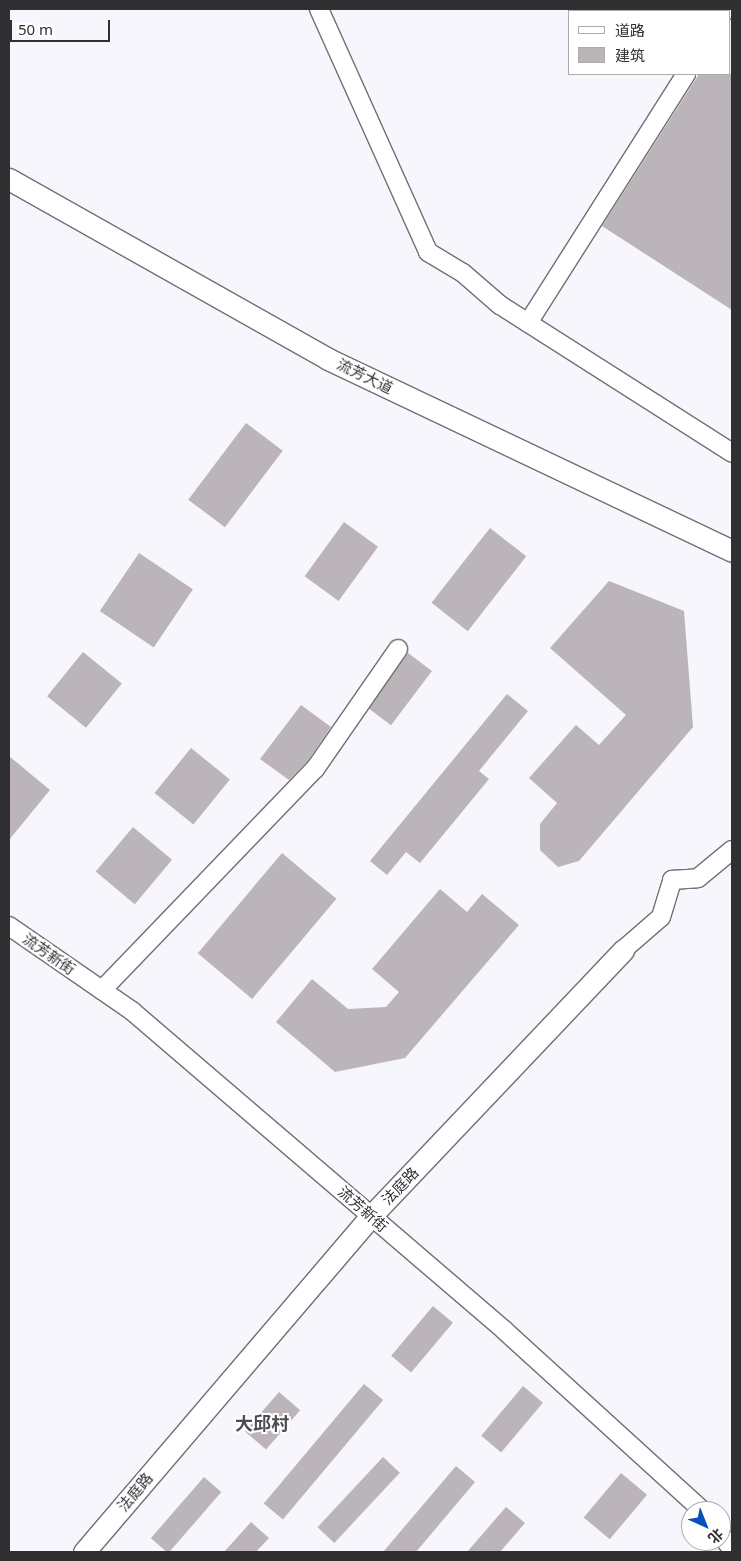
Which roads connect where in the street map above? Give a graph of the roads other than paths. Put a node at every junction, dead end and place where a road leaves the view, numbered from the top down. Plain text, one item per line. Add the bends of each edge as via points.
1 (319, 9) edge
2 (685, 75) edge
3 (9, 178) edge
4 (528, 323) junction
5 (732, 453) edge
6 (732, 552) edge
7 (398, 649) dead end
8 (732, 850) edge
9 (9, 926) edge
10 (623, 950) joint
11 (102, 990) junction
12 (371, 1216) junction
13 (692, 1501) edge
14 (84, 1552) edge

1 - 4 street via 428,252 463,273
2 - 4 street
3 - 6 main road, 流芳大道 via 328,359
4 - 5 street
7 - 11 street via 315,769
8 - 10 street, 法庭路 via 698,878 672,880 661,917
9 - 11 street, 流芳新街
10 - 12 main road, 法庭路
11 - 12 street, 流芳新街 via 132,1011
12 - 13 street, 流芳新街
12 - 14 main road, 法庭路

